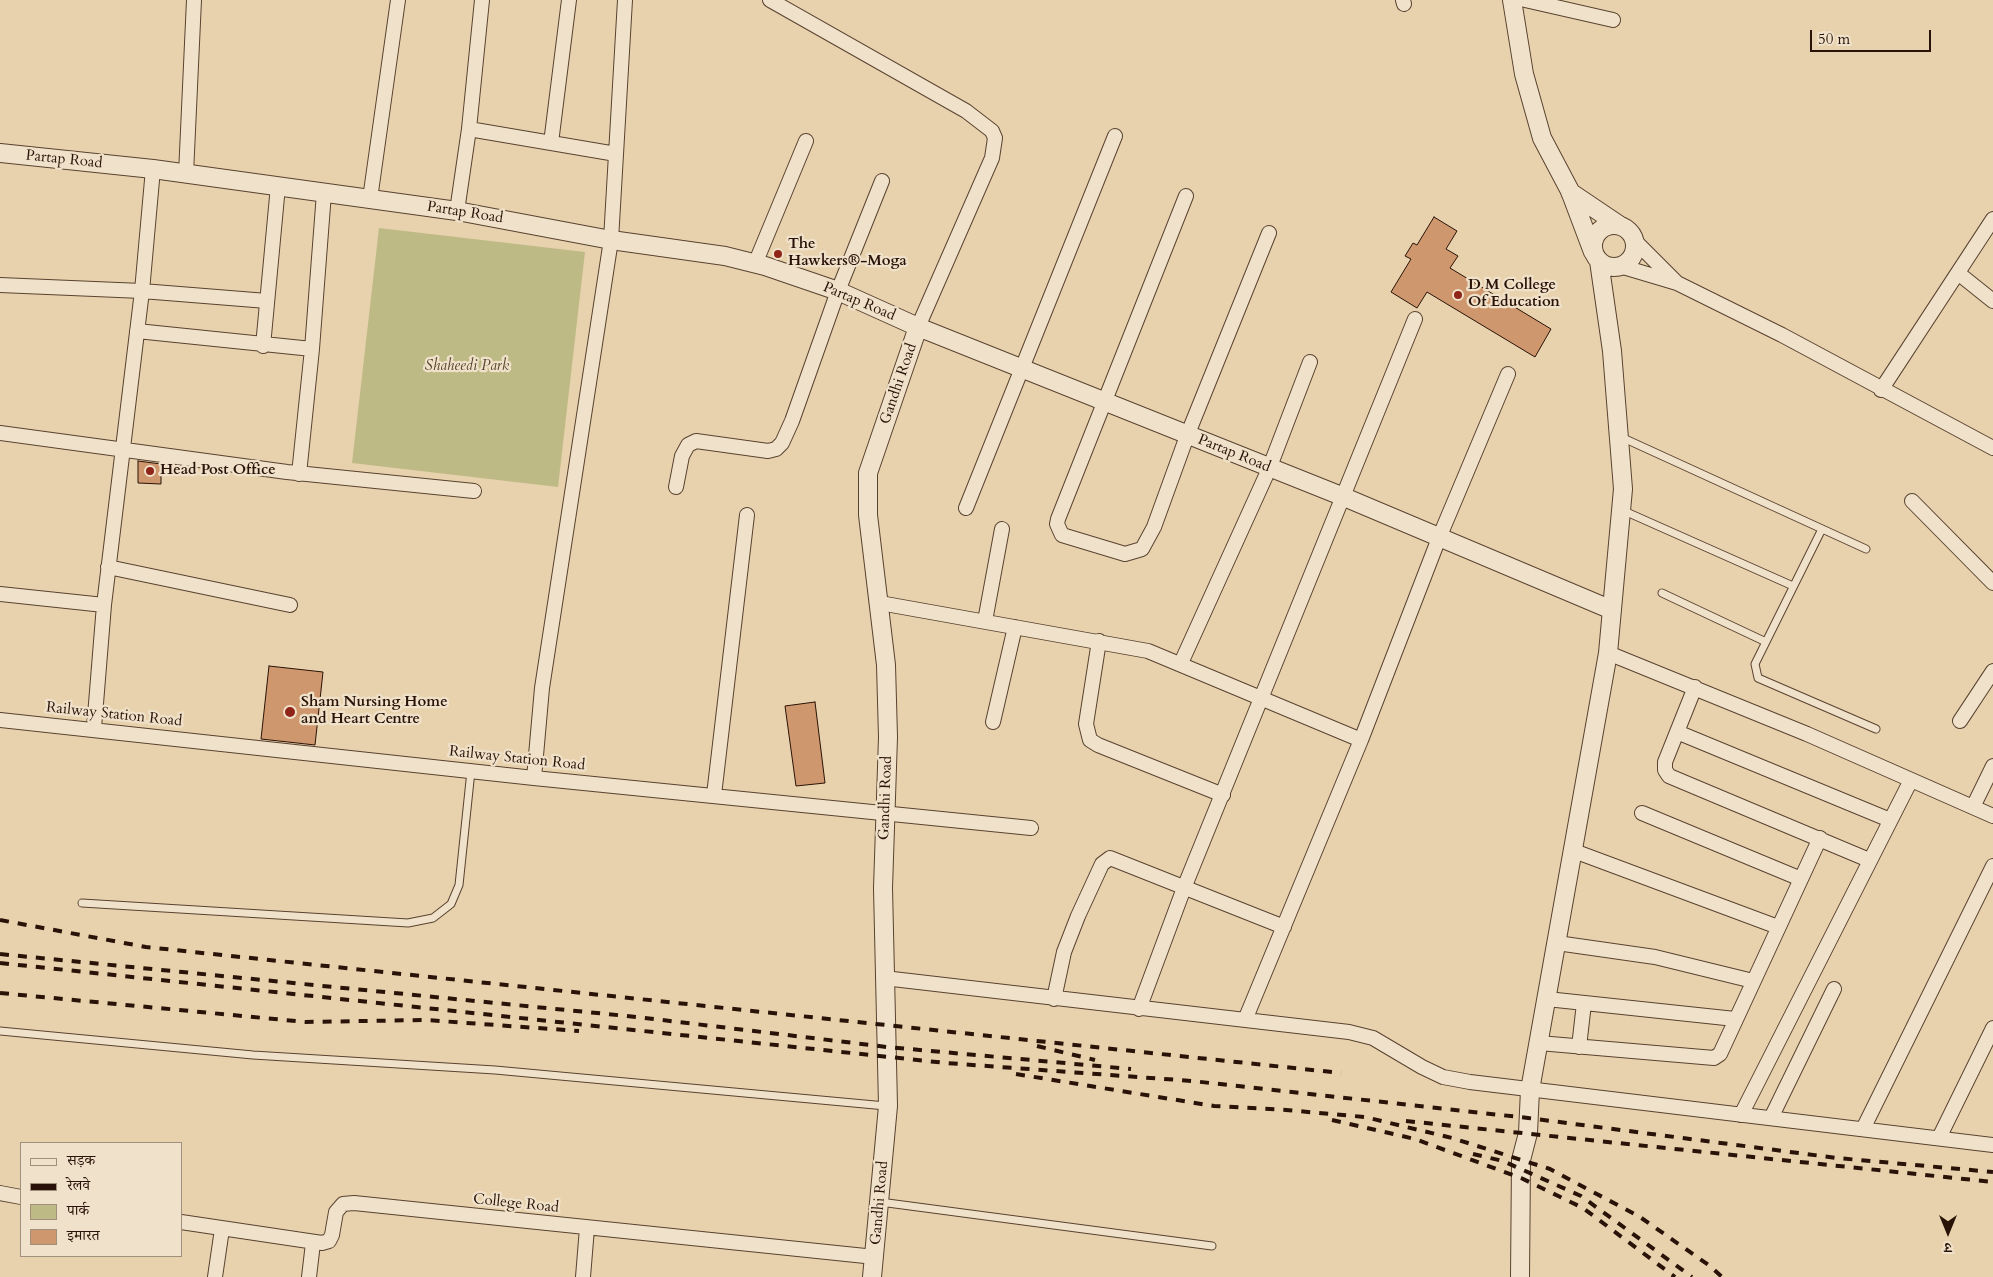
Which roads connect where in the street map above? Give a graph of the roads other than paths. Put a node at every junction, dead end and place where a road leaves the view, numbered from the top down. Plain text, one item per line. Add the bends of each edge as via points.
1 (194, 0) edge
2 (398, 0) edge
3 (482, 0) edge
4 (569, 0) edge
5 (625, 0) edge
6 (770, 0) edge
7 (1512, 0) edge
8 (1524, 0) edge
9 (1613, 20) dead end
10 (469, 129) junction
11 (1115, 136) dead end
12 (806, 141) dead end
13 (551, 143) junction
14 (0, 153) edge
15 (616, 154) junction
16 (153, 169) junction
17 (186, 174) junction
18 (882, 181) dead end
19 (278, 186) junction
20 (1570, 191) junction
21 (324, 193) junction
22 (1186, 196) dead end
23 (370, 199) junction
24 (457, 211) junction
25 (1993, 219) edge
26 (1619, 225) junction
27 (1270, 233) dead end
28 (611, 240) junction
29 (1634, 240) junction
30 (1596, 257) junction
31 (755, 264) junction
32 (1620, 266) junction
33 (1958, 273) junction
34 (1677, 283) junction
35 (0, 285) edge
36 (142, 290) junction
37 (838, 291) junction
38 (267, 301) junction
39 (1993, 301) edge
40 (1415, 319) dead end
41 (918, 328) junction
42 (137, 331) junction
43 (263, 346) junction
44 (312, 349) junction
45 (1310, 362) dead end
46 (1022, 369) junction
47 (1508, 374) dead end
48 (1880, 390) junction
49 (1103, 402) junction
50 (0, 433) edge
51 (1187, 436) junction
52 (1620, 436) junction
53 (1993, 448) edge
54 (123, 452) junction
55 (1269, 469) junction
56 (299, 474) junction
57 (676, 487) dead end
58 (474, 491) dead end
59 (1344, 497) junction
60 (1912, 501) dead end
61 (966, 508) dead end
62 (1621, 510) junction
63 (746, 515) dead end
64 (1002, 529) dead end
65 (1822, 529) junction
66 (1439, 538) junction
67 (1866, 549) dead end
68 (108, 568) junction
69 (1993, 583) edge
70 (1793, 586) junction
71 (1662, 593) dead end
72 (0, 594) edge
73 (880, 603) junction
74 (104, 605) junction
75 (290, 605) dead end
76 (1612, 610) junction
77 (985, 621) junction
78 (1015, 626) junction
79 (1099, 641) junction
80 (1766, 642) junction
81 (1608, 653) junction
82 (1181, 664) junction
83 (1993, 671) edge
84 (1695, 687) junction
85 (1262, 700) junction
86 (0, 720) edge
87 (1960, 721) dead end
88 (993, 722) dead end
89 (94, 728) junction
90 (1876, 729) dead end
91 (1677, 732) junction
92 (1361, 740) junction
93 (1993, 766) edge
94 (471, 771) junction
95 (534, 778) junction
96 (1911, 780) junction
97 (714, 795) junction
98 (1223, 795) junction
99 (1973, 807) junction
100 (1642, 813) dead end
101 (884, 814) junction
102 (1993, 816) edge
103 (1890, 820) junction
104 (1031, 828) dead end
105 (1820, 838) junction
106 (1574, 851) junction
107 (1869, 860) junction
108 (1993, 866) edge
109 (1801, 879) junction
110 (1184, 888) junction
111 (82, 903) dead end
112 (1284, 927) junction
113 (1778, 927) junction
114 (1557, 943) junction
115 (884, 978) junction
116 (1753, 981) junction
117 (1834, 989) dead end
118 (1054, 999) junction
119 (1547, 999) junction
120 (1584, 1003) junction
121 (1139, 1009) junction
122 (1735, 1019) junction
123 (1245, 1020) junction
124 (1993, 1028) edge
125 (0, 1031) edge
126 (1539, 1042) junction
127 (1579, 1047) junction
128 (1530, 1090) junction
129 (888, 1106) junction
130 (1741, 1115) junction
131 (1771, 1118) junction
132 (1863, 1129) junction
133 (1939, 1138) junction
134 (1993, 1145) edge
135 (0, 1193) edge
136 (20, 1197) edge
137 (880, 1202) junction
138 (182, 1222) edge
139 (587, 1228) junction
140 (222, 1229) junction
141 (314, 1243) junction
142 (1212, 1246) dead end
143 (875, 1257) junction
144 (215, 1277) edge
145 (308, 1277) edge
146 (583, 1277) edge
147 (872, 1277) edge
148 (1520, 1277) edge

1 - 17 street
2 - 23 street
3 - 10 street
4 - 13 street
5 - 15 street
6 - 41 street via 966,111 992,131 995,138 992,158
7 - 20 street via 1524,74 1542,138
8 - 9 street
10 - 13 street
10 - 24 street
11 - 46 street
12 - 31 street
13 - 15 street
14 - 16 street, Partap Road
15 - 28 street
16 - 17 street, Partap Road
16 - 36 street
17 - 19 street, Partap Road
18 - 37 street
19 - 21 street, Partap Road
19 - 38 street
20 - 26 street
20 - 30 street
21 - 23 street, Partap Road
21 - 44 street
22 - 49 street
23 - 24 street, Partap Road
24 - 28 street, Partap Road
25 - 33 street
26 - 29 street via 1628,230
26 - 30 street via 1598,231 1593,241
27 - 51 street
28 - 31 street, Partap Road via 725,256
28 - 95 street via 542,688
29 - 32 street via 1635,251 1630,260
29 - 34 street
30 - 32 street via 1609,266
30 - 52 street via 1612,351
31 - 37 street, Partap Road
32 - 34 street
33 - 39 street
33 - 48 street
34 - 48 street via 1782,335
35 - 36 street
36 - 38 street
36 - 42 street
37 - 41 street, Partap Road
37 - 57 street via 782,443 768,451 696,441 688,445 682,456
38 - 43 street
40 - 59 street
41 - 46 street, Partap Road
41 - 73 street, Gandhi Road via 868,472 868,515
42 - 43 street
42 - 54 street
43 - 44 street
44 - 56 street
45 - 55 street
46 - 49 street, Partap Road
46 - 61 street
47 - 66 street
48 - 53 street
49 - 51 street, Partap Road
49 - 51 street via 1058,519 1058,530 1068,538 1125,554 1142,549 1154,527
50 - 54 street
51 - 55 street, Partap Road
52 - 62 street
52 - 65 lane
54 - 56 street
54 - 68 street
55 - 59 street, Partap Road
55 - 82 street
56 - 58 street
59 - 66 street, Partap Road
59 - 85 street
60 - 69 street
62 - 70 lane
62 - 76 street
63 - 97 street
64 - 77 street
65 - 67 lane
65 - 70 lane
66 - 76 street, Partap Road
66 - 92 street
68 - 74 street
68 - 75 street
70 - 80 lane
71 - 80 lane
72 - 74 street
73 - 77 street
73 - 101 street, Gandhi Road via 888,736
74 - 89 street
76 - 81 street
77 - 78 street
78 - 79 street
78 - 88 street
79 - 82 street via 1148,651
79 - 98 street via 1086,724 1090,740
80 - 90 lane via 1755,664 1758,678
81 - 84 street
81 - 106 street
82 - 85 street
83 - 87 street
84 - 91 street
84 - 96 street
85 - 92 street
85 - 98 street
86 - 89 street, Railway Station Road
89 - 94 street, Railway Station Road
91 - 103 street
91 - 105 street via 1665,762 1665,770 1670,776
92 - 112 street
93 - 99 street
94 - 95 street, Railway Station Road
94 - 111 lane via 459,885 450,904 433,918 408,923
95 - 97 street, Railway Station Road
96 - 99 street
96 - 103 street
97 - 101 street, Railway Station Road
98 - 110 street
99 - 102 street
100 - 109 street
101 - 104 street, Railway Station Road
101 - 115 street, Gandhi Road
103 - 107 street
105 - 107 street
105 - 109 street
106 - 113 street
106 - 114 street
107 - 130 street
108 - 132 street
109 - 113 street
110 - 112 street
110 - 118 street via 1115,858 1106,860 1064,952
110 - 121 street
112 - 123 street
113 - 116 street
114 - 116 street via 1655,956
114 - 119 street
115 - 118 street
115 - 129 street, Gandhi Road
116 - 122 street
117 - 131 street
118 - 121 street
119 - 120 street
119 - 126 street
120 - 122 street
120 - 127 street
121 - 123 street
122 - 127 street via 1720,1054 1714,1058
123 - 128 street via 1349,1032 1373,1038 1443,1077
124 - 133 street
125 - 129 lane via 252,1055 494,1070
126 - 127 street
126 - 128 street
128 - 130 street
128 - 148 street via 1528,1133 1522,1160
129 - 137 street, Gandhi Road
130 - 131 street
131 - 132 street
132 - 133 street
133 - 134 street
135 - 136 street
137 - 142 lane
137 - 143 street, Gandhi Road
138 - 140 street
139 - 141 street, College Road via 354,1203 343,1204 336,1212 329,1241
139 - 143 street, College Road
139 - 146 street
140 - 141 street
140 - 144 street
141 - 145 street
143 - 147 street, Gandhi Road

